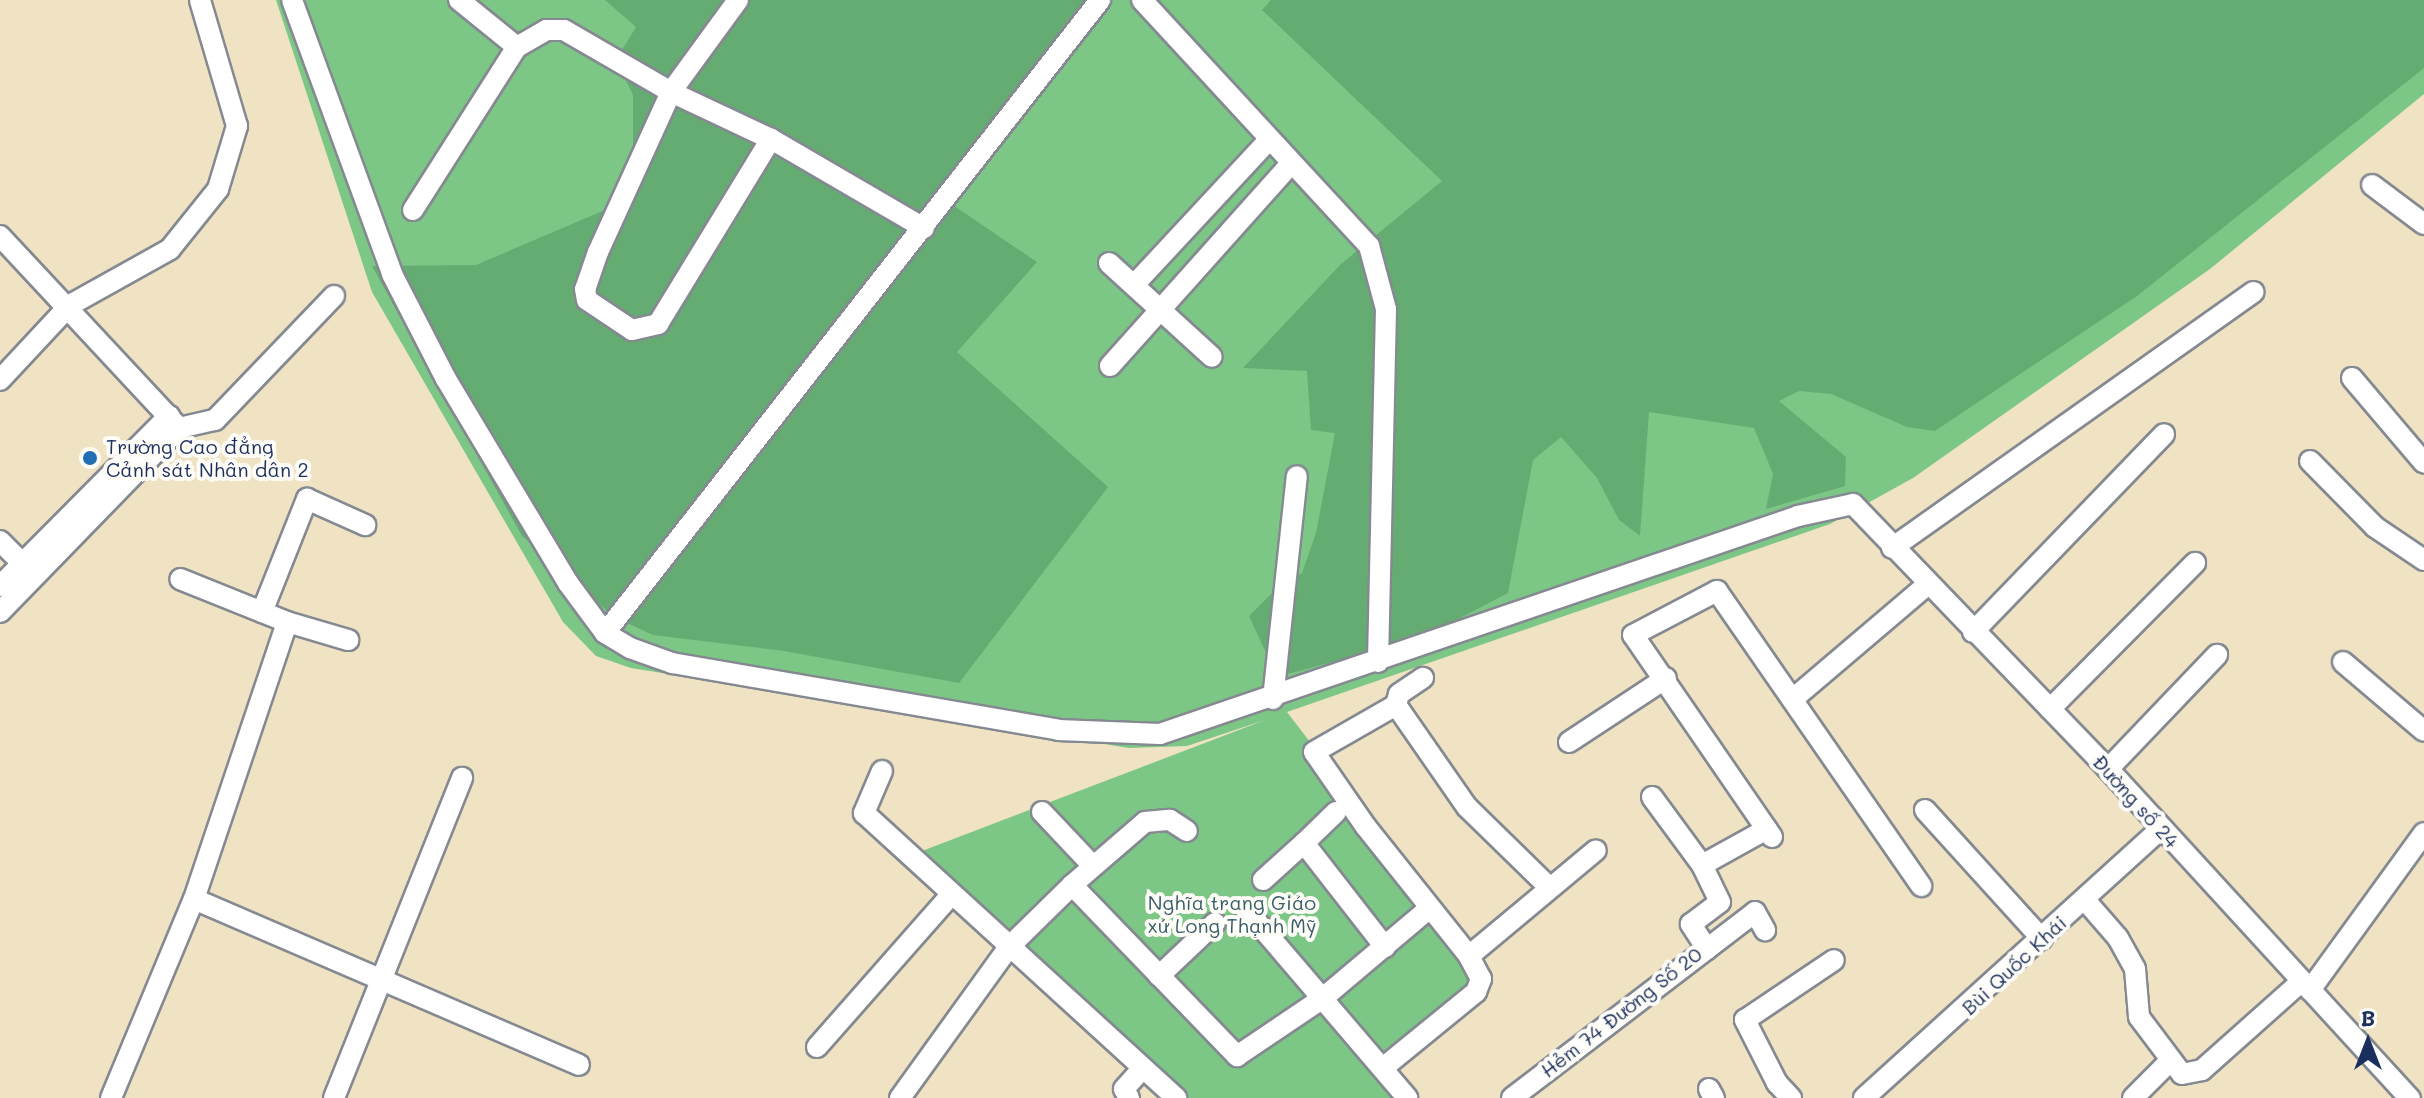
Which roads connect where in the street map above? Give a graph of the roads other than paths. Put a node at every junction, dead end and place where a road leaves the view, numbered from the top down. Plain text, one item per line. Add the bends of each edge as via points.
1 (200, 0) edge
2 (292, 0) edge
3 (459, 0) edge
4 (738, 0) edge
5 (1100, 0) edge
6 (1142, 0) edge
7 (517, 47) junction
8 (671, 92) junction
9 (771, 139) junction
10 (1268, 141) junction
11 (1290, 165) junction
12 (2372, 185) dead end
13 (413, 210) dead end
14 (2424, 224) edge
15 (924, 228) junction
16 (0, 236) edge
17 (1109, 263) dead end
18 (1134, 285) junction
19 (2253, 292) dead end
20 (334, 296) dead end
21 (70, 305) junction
22 (1161, 309) junction
23 (1212, 357) dead end
24 (1110, 366) dead end
25 (2352, 378) dead end
26 (0, 380) edge
27 (174, 422) junction
28 (2164, 434) dead end
29 (2310, 461) dead end
30 (2424, 463) edge
31 (1297, 476) dead end
32 (365, 525) dead end
33 (0, 541) edge
34 (1892, 548) junction
35 (2424, 560) edge
36 (2195, 563) dead end
37 (29, 570) junction
38 (180, 579) dead end
39 (0, 586) edge
40 (1926, 586) junction
41 (0, 612) edge
42 (262, 612) junction
43 (287, 622) junction
44 (1973, 632) junction
45 (605, 633) junction
46 (348, 640) dead end
47 (2217, 655) dead end
48 (1378, 662) junction
49 (2343, 662) dead end
50 (1423, 678) dead end
51 (1666, 678) junction
52 (1273, 699) junction
53 (1793, 699) junction
54 (1396, 705) junction
55 (2050, 709) junction
56 (2424, 731) edge
57 (1569, 742) dead end
58 (2108, 769) junction
59 (882, 771) dead end
60 (462, 778) dead end
61 (1652, 797) dead end
62 (1925, 810) dead end
63 (1042, 812) dead end
64 (1336, 812) dead end
65 (2161, 829) junction
66 (1187, 831) dead end
67 (2424, 833) edge
68 (1304, 843) junction
69 (1596, 850) dead end
70 (1702, 865) junction
71 (1093, 866) junction
72 (1263, 880) dead end
73 (1072, 885) junction
74 (1921, 886) dead end
75 (1549, 887) junction
76 (952, 894) junction
77 (194, 899) junction
78 (2085, 900) junction
79 (1245, 908) dead end
80 (1424, 913) dead end
81 (1215, 923) dead end
82 (1765, 930) dead end
83 (2042, 939) junction
84 (1009, 947) junction
85 (1385, 947) junction
86 (1707, 949) junction
87 (1469, 956) junction
88 (1834, 960) dead end
89 (1159, 976) junction
90 (382, 978) junction
91 (2306, 985) junction
92 (1323, 998) junction
93 (817, 1047) dead end
94 (2169, 1062) junction
95 (579, 1065) dead end
96 (1384, 1067) junction
97 (1143, 1068) junction
98 (111, 1098) edge
99 (334, 1098) edge
100 (900, 1098) edge
101 (1129, 1098) edge
102 (1176, 1098) edge
103 (1407, 1098) edge
104 (1512, 1098) edge
105 (1791, 1098) edge
106 (1864, 1098) edge
107 (2133, 1098) edge
108 (2410, 1098) edge

1 - 21 street via 237,126 218,189 170,249
2 - 45 street via 392,274 446,379 568,583
3 - 7 street
4 - 8 street
5 - 15 street
6 - 10 street
7 - 8 street via 546,30 564,30
7 - 13 street
8 - 9 street
8 - 9 street via 585,289 587,300 632,330 658,324
9 - 15 street
10 - 11 street
10 - 18 street
11 - 22 street
11 - 48 street via 1369,246 1386,309
12 - 14 street
15 - 45 street
16 - 21 street
17 - 18 street
18 - 22 street
19 - 34 street
20 - 27 street via 215,420
21 - 26 street
21 - 27 street
22 - 23 street
22 - 24 street
25 - 30 street
27 - 37 street
28 - 44 street
29 - 35 street via 2375,527
31 - 52 street
32 - 42 street via 307,499
33 - 37 street
34 - 40 street, Đường số 24
34 - 48 street, Đường số 24 via 1860,507 1843,504
36 - 55 street
37 - 39 street
37 - 41 street
38 - 42 street
40 - 44 street, Đường số 24
40 - 53 street
42 - 43 street
43 - 46 street
43 - 77 street
44 - 55 street, Đường số 24
45 - 52 street via 672,663 1058,730 1128,737 1160,734
47 - 58 street
48 - 52 street
49 - 56 street
50 - 54 street via 1399,694
51 - 53 street via 1633,635 1717,591
51 - 57 street
51 - 70 street via 1770,833
53 - 74 street
54 - 75 street via 1467,807
54 - 87 street via 1314,752
55 - 58 street, Đường số 24
58 - 65 street, Đường số 24
59 - 76 street via 864,813
60 - 90 street
61 - 70 street
62 - 83 street
63 - 71 street
64 - 68 street
65 - 78 street, Bùi Quốc Khái
65 - 91 street, Đường số 24
66 - 71 street via 1170,820 1145,822
67 - 91 street
68 - 72 street
68 - 85 street
69 - 75 street
70 - 86 street, Hẻm 74 Đường Số 20 via 1720,902 1691,924
71 - 73 street
73 - 84 street
73 - 89 street
75 - 87 street
76 - 84 street
76 - 93 street
77 - 90 street
77 - 98 street
78 - 83 street, Bùi Quốc Khái
78 - 94 street via 2118,938 2135,969 2139,1017
79 - 92 street
80 - 85 street
81 - 89 street
82 - 86 street via 1755,912
83 - 106 street, Bùi Quốc Khái
84 - 97 street
84 - 100 street
85 - 92 street
86 - 104 street, Hẻm 74 Đường Số 20
87 - 96 street via 1481,979 1476,992
88 - 105 street via 1745,1020 1777,1083
89 - 92 street via 1237,1056
90 - 95 street
90 - 99 street
91 - 94 street via 2202,1070 2182,1074
91 - 108 street, Đường số 24
92 - 96 street
94 - 107 street
96 - 103 street
97 - 101 street via 1124,1089
97 - 102 street

